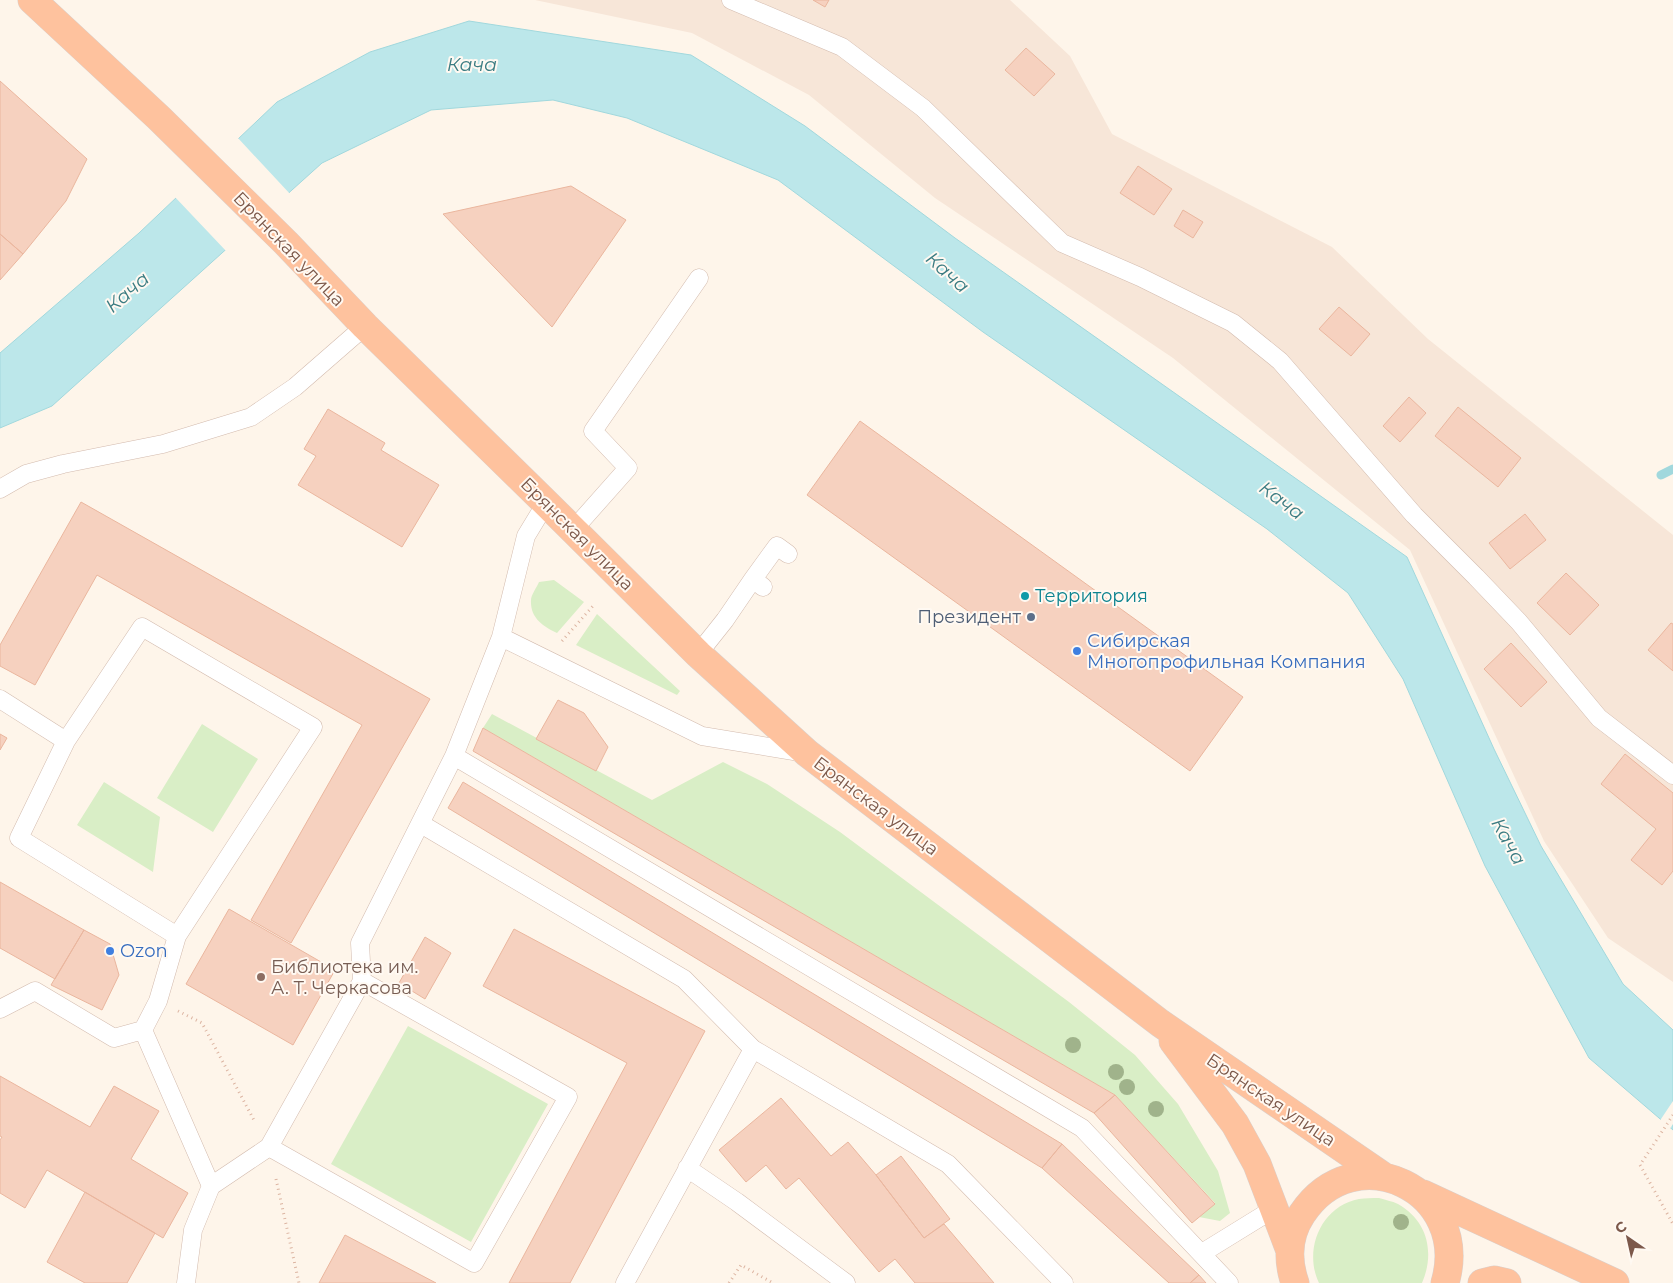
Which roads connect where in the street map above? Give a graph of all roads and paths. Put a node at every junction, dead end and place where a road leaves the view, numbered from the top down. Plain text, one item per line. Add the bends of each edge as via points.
1 (32, 0) edge
2 (731, 0) edge
3 (699, 278) dead end
4 (365, 326) junction
5 (0, 489) edge
6 (546, 502) junction
7 (573, 530) junction
8 (788, 554) dead end
9 (593, 606) dead end
10 (501, 637) junction
11 (564, 637) dead end
12 (698, 654) junction
13 (0, 699) edge
14 (66, 741) junction
15 (807, 753) junction
16 (454, 756) junction
17 (1673, 775) edge
18 (421, 824) junction
19 (177, 936) junction
20 (362, 981) junction
21 (158, 1001) junction
22 (0, 1009) edge
23 (1160, 1024) junction
24 (143, 1030) junction
25 (753, 1049) junction
26 (1673, 1115) edge
27 (269, 1148) junction
28 (687, 1168) junction
29 (1383, 1176) junction
30 (211, 1186) junction
31 (1418, 1192) junction
32 (1274, 1208) junction
33 (1673, 1224) edge
34 (1289, 1248) junction
35 (1202, 1253) junction
36 (186, 1283) edge
37 (299, 1283) edge
38 (625, 1283) edge
39 (729, 1283) edge
40 (773, 1283) edge
41 (846, 1283) edge
42 (1064, 1283) edge
43 (1229, 1283) edge
44 (1295, 1283) edge
45 (1444, 1283) edge
46 (1482, 1283) edge
47 (1507, 1283) edge
48 (1615, 1283) edge

1 - 4 highway, Брянская улица via 159,118
2 - 17 lane via 842,47 923,108 1062,243 1233,323 1280,361 1414,515 1519,622 1599,718
3 - 7 lane via 593,431 628,468
4 - 5 lane via 295,387 251,417 163,444 26,474
4 - 6 highway, Брянская улица
6 - 7 highway, Брянская улица
6 - 10 lane via 526,536
7 - 12 highway, Брянская улица
8 - 12 lane via 777,546 758,583
9 - 11 path
10 - 15 lane via 702,736
10 - 16 lane
12 - 15 highway, Брянская улица
13 - 14 lane
14 - 19 lane via 19,838
14 - 19 lane via 142,627 312,727
15 - 23 highway, Брянская улица
16 - 18 lane
16 - 35 lane via 1082,1128
18 - 20 lane via 360,943
18 - 25 lane via 684,979
19 - 21 lane
20 - 27 lane
20 - 27 lane via 568,1097 474,1263
21 - 24 lane
21 - 27 path via 202,1024
22 - 24 lane via 35,991 114,1038
23 - 29 highway, Брянская улица
23 - 32 highway, Брянская улица via 1234,1124 1257,1164
24 - 30 lane
25 - 28 lane
25 - 42 lane via 948,1164
26 - 33 path via 1640,1165
27 - 30 lane
27 - 37 path
28 - 38 lane
28 - 41 lane
29 - 31 highway, Брянская улица
29 - 34 highway, Брянская улица via 1356,1176 1331,1184 1311,1201 1296,1223
30 - 36 lane via 193,1230
31 - 45 highway, Брянская улица via 1443,1223 1449,1262
31 - 48 highway, Брянская улица
32 - 34 highway, Брянская улица
32 - 35 lane
34 - 44 highway, Брянская улица via 1290,1271
35 - 43 lane
39 - 40 path via 741,1265
46 - 47 highway via 1494,1280

